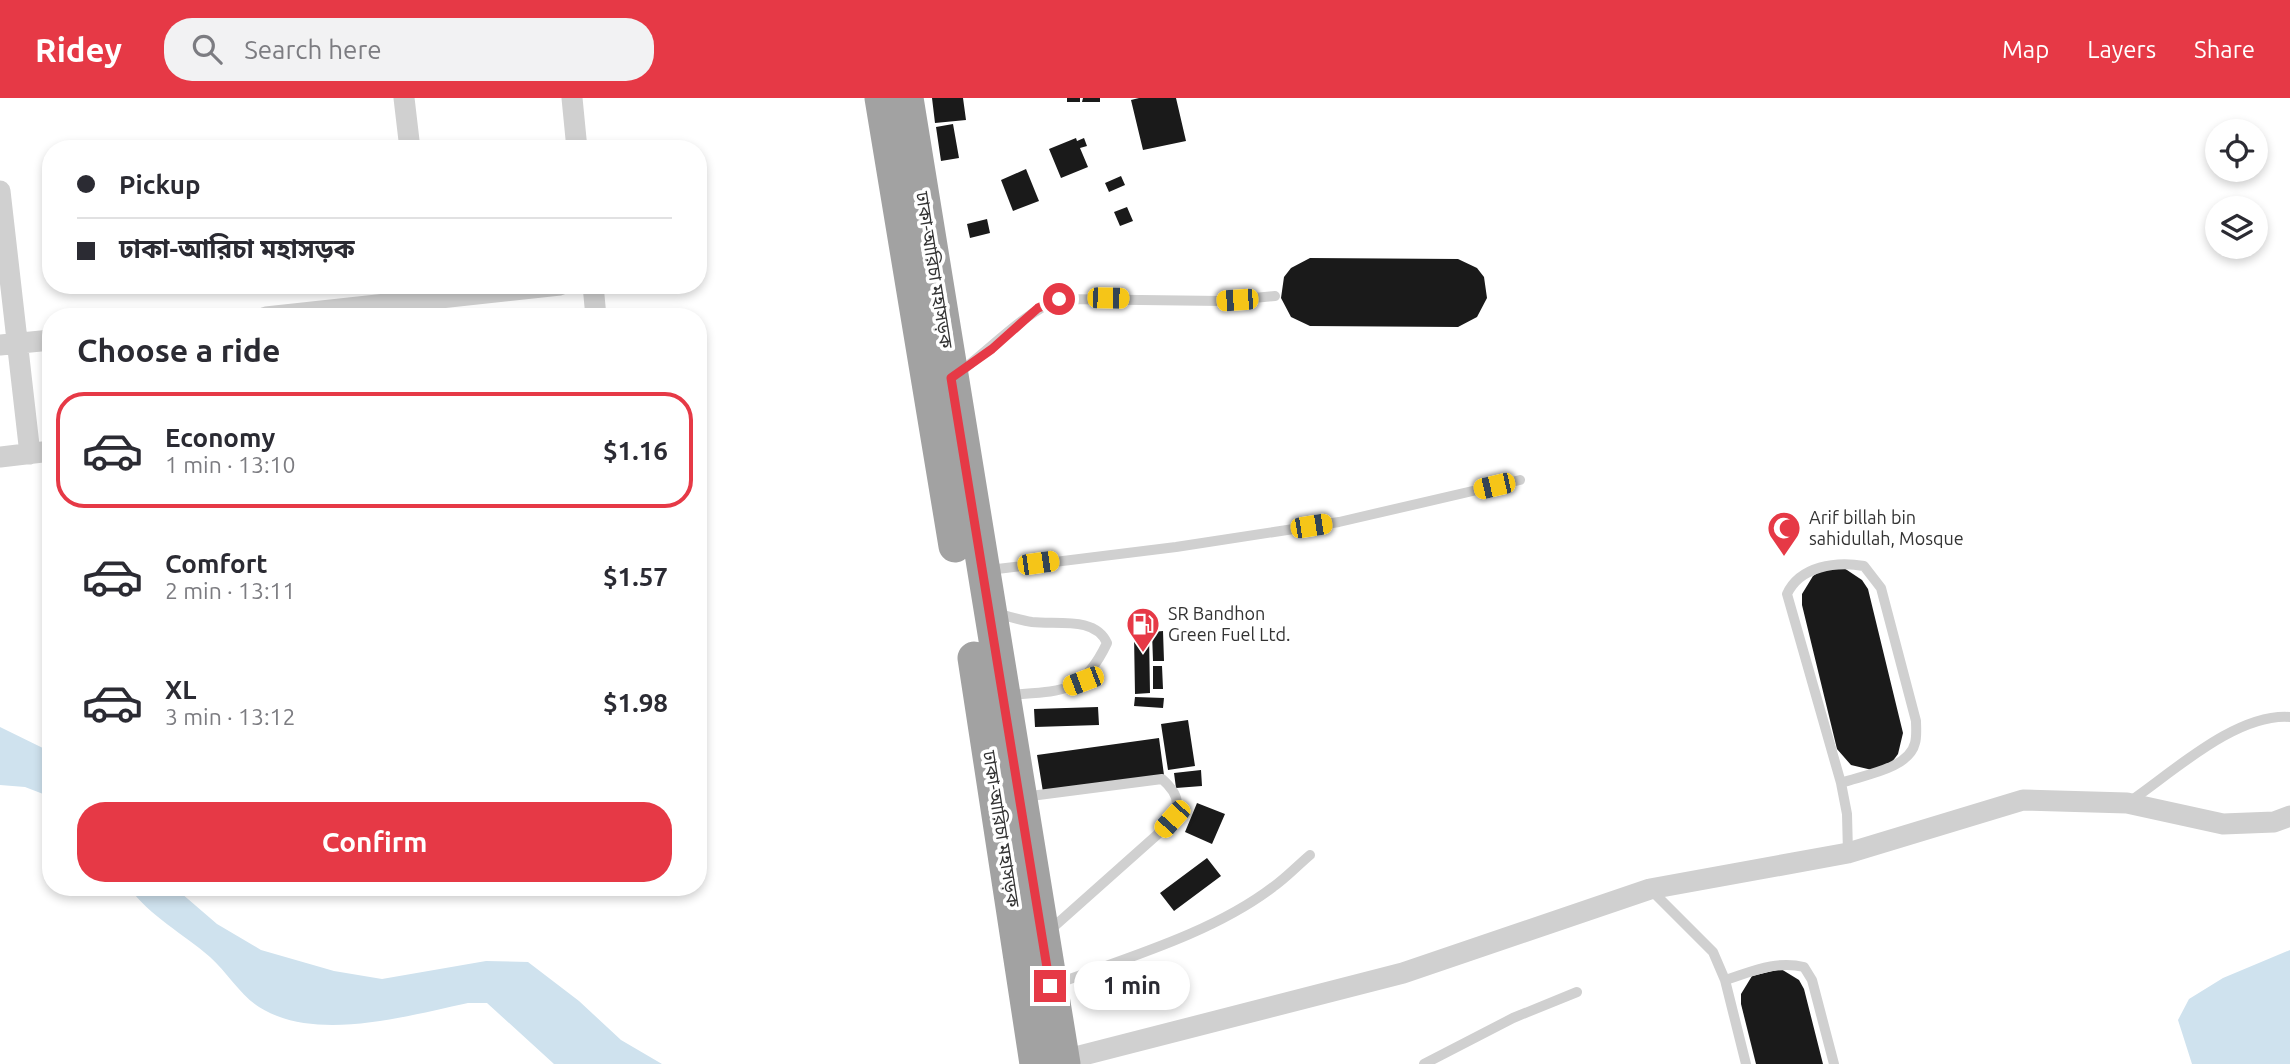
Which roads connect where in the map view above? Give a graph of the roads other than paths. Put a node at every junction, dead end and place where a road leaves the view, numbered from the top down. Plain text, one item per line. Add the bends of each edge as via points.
1 (404, 98) edge
2 (572, 98) edge
3 (881, 98) edge
4 (907, 98) edge
5 (409, 140) edge
6 (577, 140) edge
7 (0, 191) edge
8 (412, 294) edge
9 (1275, 296) dead end
10 (324, 308) edge
11 (42, 341) edge
12 (9, 344) edge
13 (951, 378) junction
14 (40, 452) edge
15 (0, 457) edge
16 (1520, 480) dead end
17 (983, 571) junction
18 (989, 610) junction
19 (1003, 695) junction
20 (2290, 717) edge
21 (1841, 783) junction
22 (1020, 798) junction
23 (2127, 803) junction
24 (2290, 816) edge
25 (1848, 853) junction
26 (1310, 855) dead end
27 (1650, 889) junction
28 (1042, 937) junction
29 (1725, 980) junction
30 (1050, 986) junction
31 (1577, 992) dead end
32 (1055, 1063) edge
33 (1424, 1064) edge
34 (1746, 1064) edge
35 (1834, 1064) edge

1 - 5 street
2 - 6 street
3 - 32 highway, ঢাকা-আরিচা মহাসড়ক via 1006,858
4 - 13 highway, ঢাকা-আরিচা মহাসড়ক
7 - 12 street
8 - 10 street
9 - 13 lane via 1222,301 1059,299 1038,308
11 - 12 street
12 - 14 street
13 - 17 highway, ঢাকা-আরিচা মহাসড়ক
14 - 15 street
16 - 17 lane via 1339,522
17 - 18 highway, ঢাকা-আরিচা মহাসড়ক
18 - 19 highway, ঢাকা-আরিচা মহাসড়ক
18 - 19 lane via 1018,620 1083,624 1100,632 1107,643 1083,681 1054,691
19 - 22 highway, ঢাকা-আরিচা মহাসড়ক
20 - 23 lane via 2267,718 2224,735
21 - 21 lane via 1787,594 1801,575 1850,563 1864,565 1881,588 1916,720 1915,743 1908,757
21 - 25 lane
22 - 28 highway, ঢাকা-আরিচা মহাসড়ক
22 - 28 lane via 1162,779 1174,790 1178,805 1158,834
23 - 24 street via 2223,824 2274,822
23 - 25 street via 2023,800
25 - 27 street
26 - 30 lane via 1272,888 1222,918
27 - 29 lane via 1713,953
27 - 32 street via 1403,973
28 - 30 highway, ঢাকা-আরিচা মহাসড়ক
29 - 34 lane
29 - 35 lane via 1775,965 1804,967 1812,980
30 - 32 highway, ঢাকা-আরিচা মহাসড়ক
31 - 33 lane via 1513,1018

